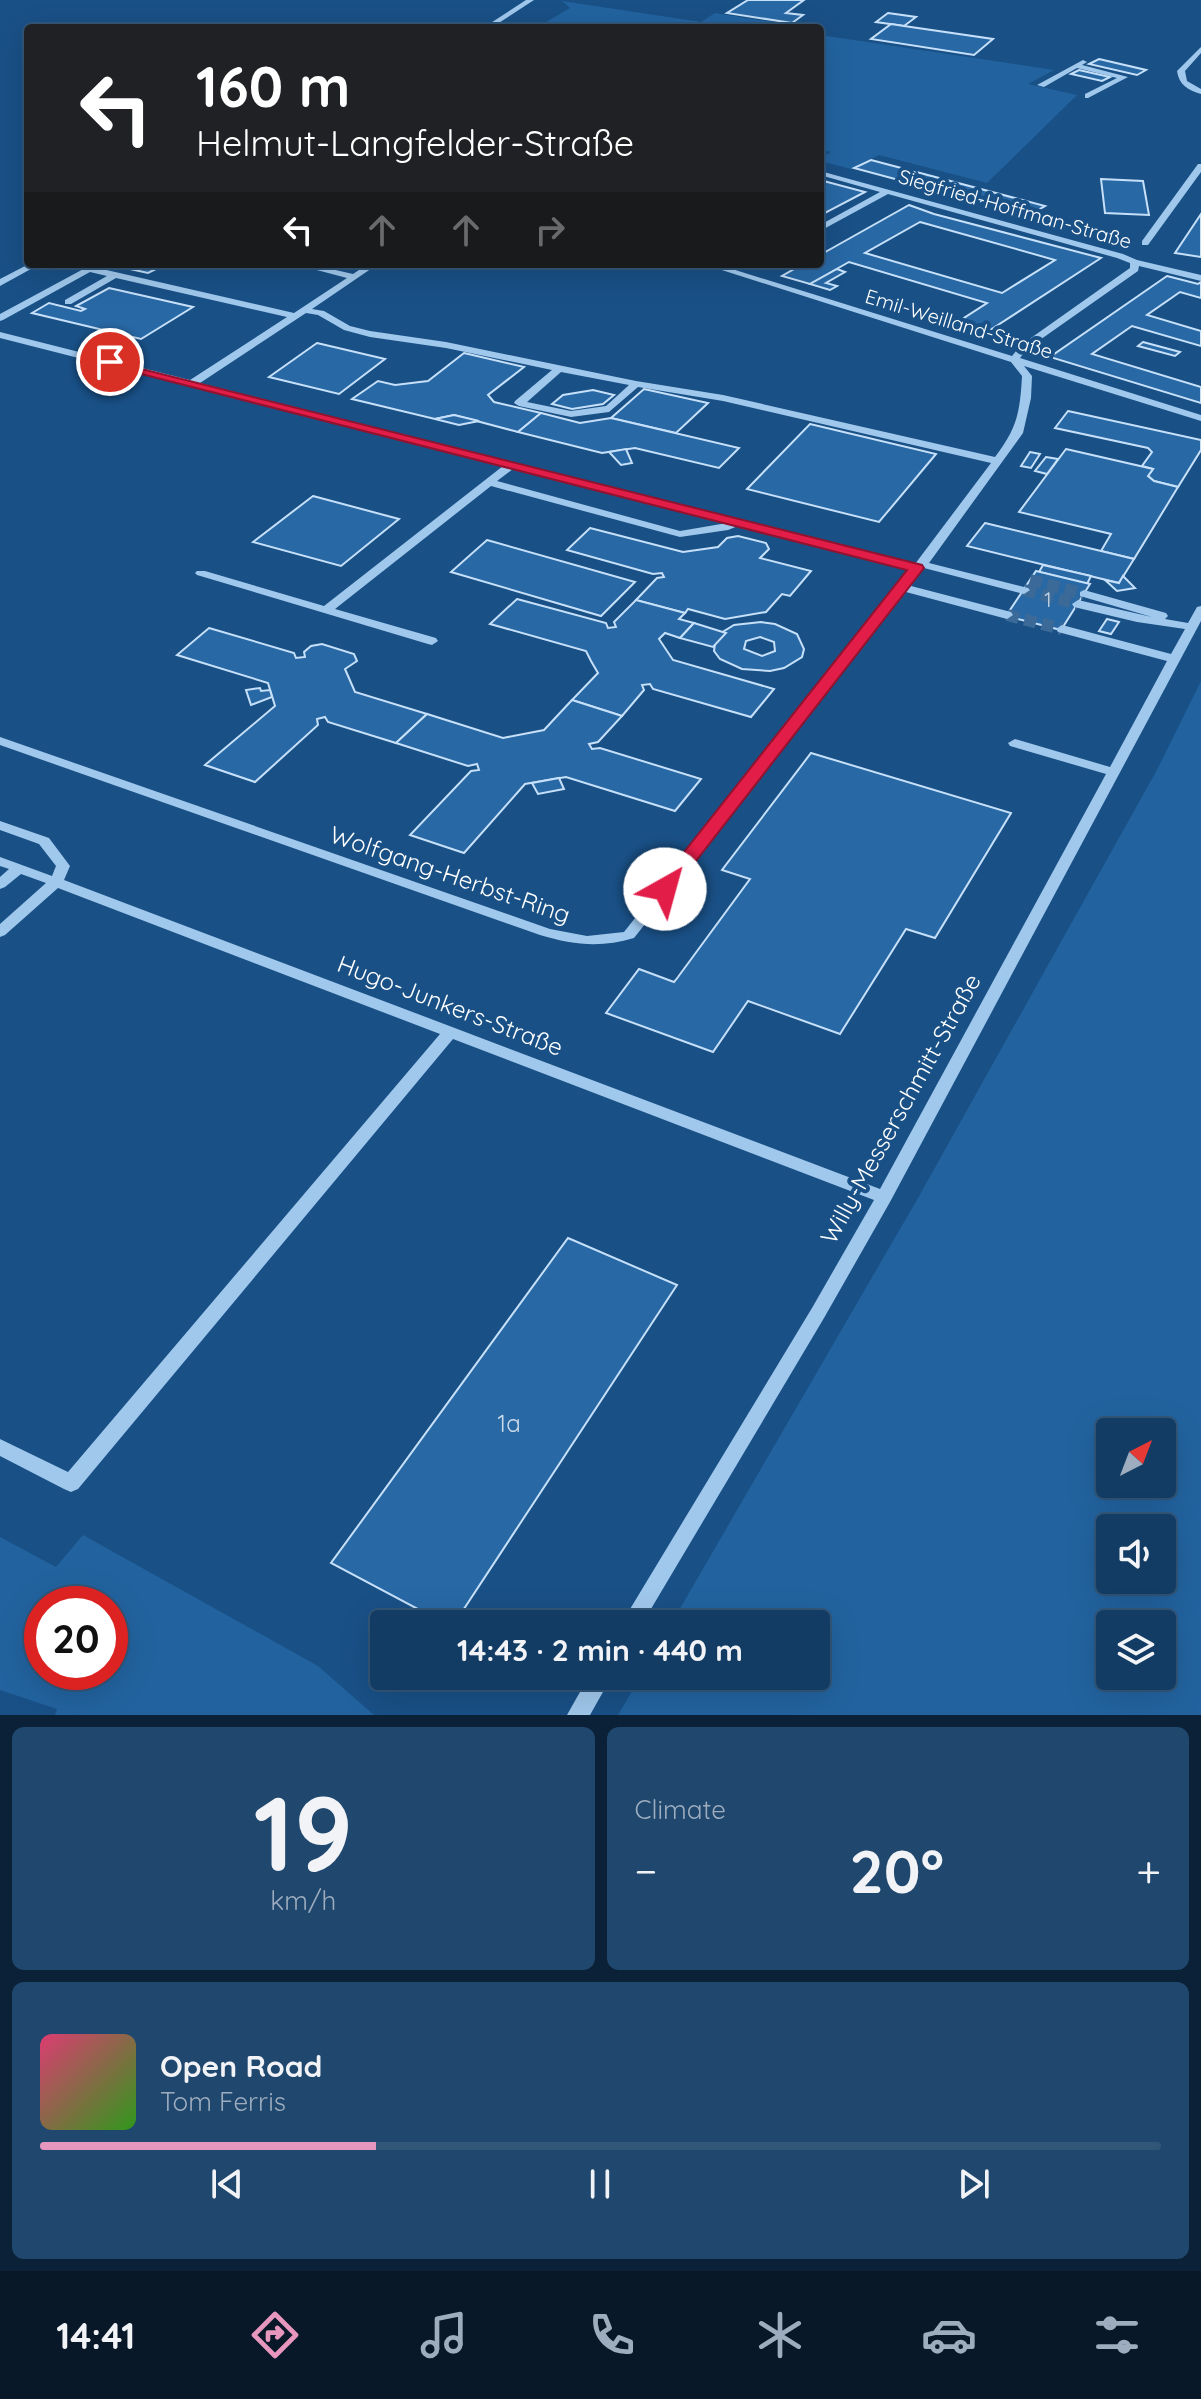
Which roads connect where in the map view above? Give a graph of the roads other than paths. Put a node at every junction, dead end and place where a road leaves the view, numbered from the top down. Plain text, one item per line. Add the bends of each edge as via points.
1 (531, 0) edge
2 (492, 24) edge
3 (1201, 49) edge
4 (1087, 59) dead end
5 (1076, 66) junction
6 (1041, 85) dead end
7 (1201, 92) edge
8 (1088, 96) dead end
9 (1201, 166) edge
10 (824, 174) edge
11 (887, 192) junction
12 (824, 226) edge
13 (1145, 243) dead end
14 (1134, 262) junction
15 (28, 268) edge
16 (315, 268) edge
17 (368, 268) edge
18 (719, 268) edge
19 (744, 268) edge
20 (735, 273) junction
21 (115, 275) junction
22 (354, 277) junction
23 (1201, 278) edge
24 (0, 283) edge
25 (68, 302) dead end
26 (306, 310) junction
27 (296, 316) junction
28 (0, 318) edge
29 (0, 335) edge
30 (1014, 359) junction
31 (558, 369) junction
32 (193, 383) junction
33 (636, 384) junction
34 (1201, 418) edge
35 (998, 461) junction
36 (512, 464) junction
37 (490, 482) junction
38 (736, 522) junction
39 (919, 566) junction
40 (201, 573) dead end
41 (1027, 585) tunnel mouth
42 (902, 587) junction
43 (1081, 599) tunnel mouth
44 (326, 610) junction
45 (1201, 610) edge
46 (1007, 615) tunnel mouth
47 (1192, 627) junction
48 (1062, 629) tunnel mouth
49 (432, 641) dead end
50 (1175, 659) junction
51 (0, 741) edge
52 (1015, 743) dead end
53 (1114, 772) junction
54 (0, 825) edge
55 (0, 861) edge
56 (19, 868) junction
57 (56, 882) junction
58 (0, 884) edge
59 (0, 932) edge
60 (451, 1031) junction
61 (884, 1197) junction
62 (0, 1447) edge
63 (639, 1610) edge
64 (593, 1690) edge
65 (578, 1715) edge

1 - 2 street
3 - 7 street via 1181,77
4 - 5 street
5 - 6 street
5 - 8 street via 1124,77
9 - 13 street
10 - 11 street, Siegfried-Hoffman-Straße
11 - 12 street
11 - 14 street, Siegfried-Hoffman-Straße
14 - 23 street, Siegfried-Hoffman-Straße
14 - 30 street via 1135,269
15 - 24 street
16 - 22 street
17 - 22 street
18 - 20 street, Emil-Weilland-Straße
19 - 20 street
20 - 30 street, Emil-Weilland-Straße
21 - 25 street
21 - 27 street
21 - 28 street via 89,269
22 - 26 street
26 - 27 street
26 - 31 street via 359,332
27 - 32 street
29 - 32 street
30 - 34 street, Emil-Weilland-Straße
30 - 35 street, Wolfgang-Herbst-Ring via 1027,376 1024,415
31 - 33 street
31 - 33 street via 519,403 571,414 609,409
32 - 36 street
33 - 35 street via 723,398
35 - 39 street, Wolfgang-Herbst-Ring
36 - 37 street
36 - 38 street
37 - 38 street via 680,534
37 - 44 street
38 - 39 street
39 - 41 street
39 - 42 street, Wolfgang-Herbst-Ring
40 - 44 street
42 - 46 street
42 - 51 street, Wolfgang-Herbst-Ring via 629,935 609,942 576,942 545,932
43 - 47 street via 1137,618
44 - 49 street
45 - 47 street, Willy-Messerschmitt-Straße
47 - 50 street, Willy-Messerschmitt-Straße
48 - 50 street
50 - 53 street, Willy-Messerschmitt-Straße
52 - 53 street
53 - 61 street, Willy-Messerschmitt-Straße
54 - 57 street via 44,841 63,866
55 - 56 street, Hugo-Junkers-Straße
56 - 57 street, Hugo-Junkers-Straße
56 - 58 street
57 - 59 street
57 - 60 street, Hugo-Junkers-Straße
60 - 61 street, Hugo-Junkers-Straße
60 - 62 street via 71,1483
61 - 63 street, Willy-Messerschmitt-Straße
64 - 65 street

